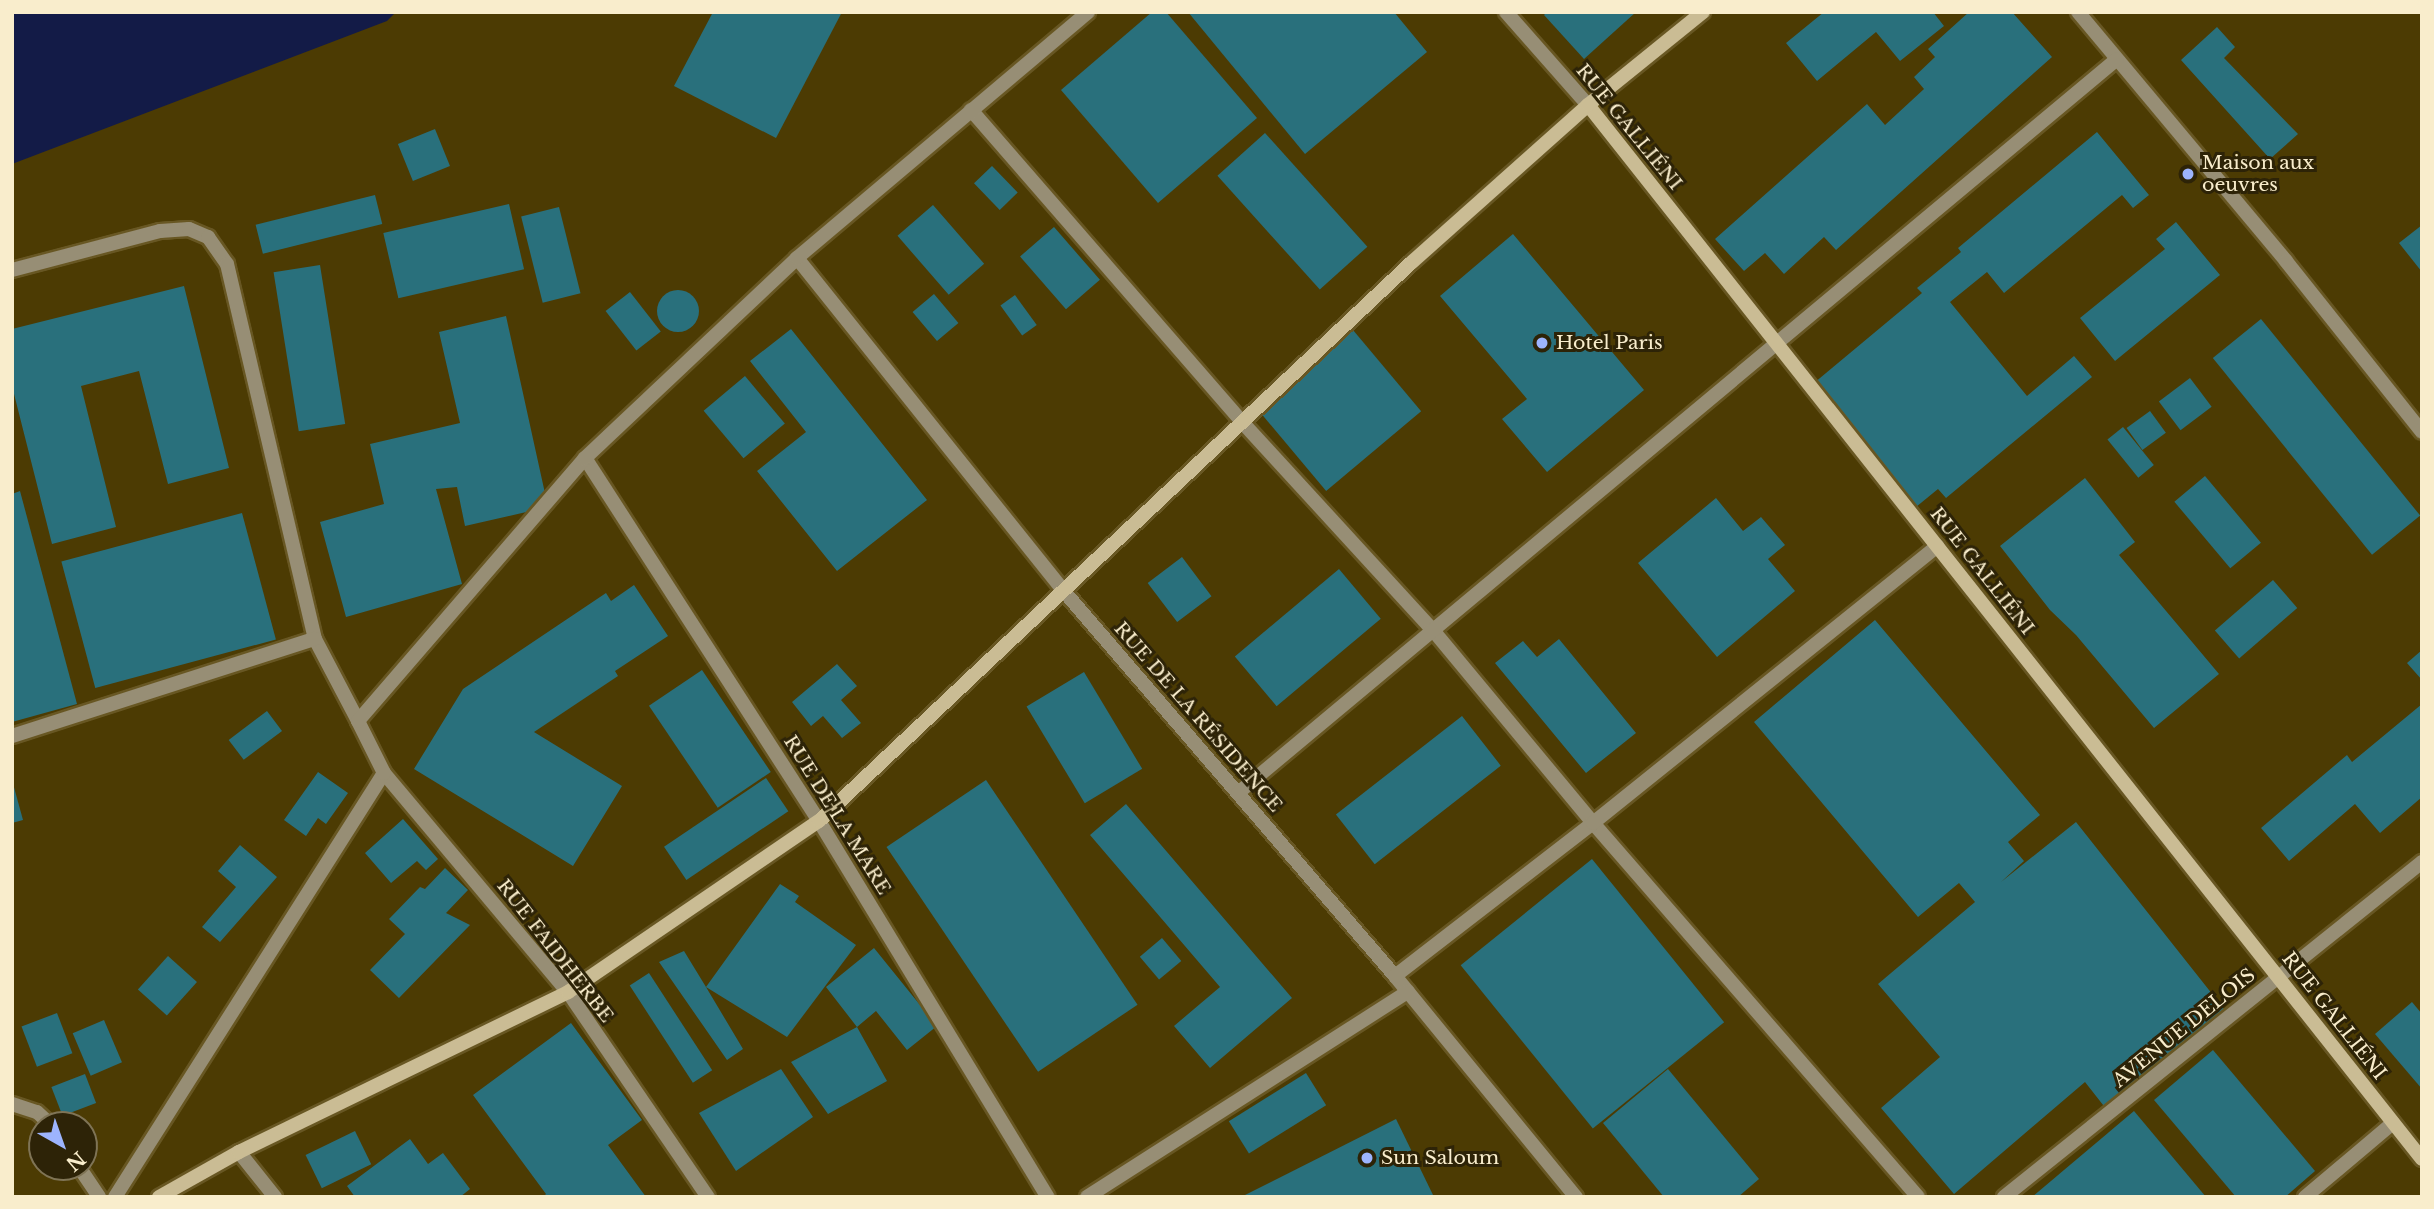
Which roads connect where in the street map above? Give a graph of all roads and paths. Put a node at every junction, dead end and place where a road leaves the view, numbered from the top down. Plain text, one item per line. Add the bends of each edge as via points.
1 (1088, 12) edge
2 (1506, 12) edge
3 (1703, 12) edge
4 (2078, 12) edge
5 (2117, 60) junction
6 (1588, 105) junction
7 (971, 110) junction
8 (797, 258) junction
9 (12, 270) edge
10 (1776, 343) junction
11 (1242, 422) junction
12 (2422, 432) edge
13 (585, 458) junction
14 (1937, 546) junction
15 (1062, 589) junction
16 (1432, 629) junction
17 (315, 639) junction
18 (358, 721) junction
19 (12, 736) edge
20 (384, 773) junction
21 (1238, 793) junction
22 (819, 821) junction
23 (1593, 823) junction
24 (2422, 862) edge
25 (1395, 976) junction
26 (2278, 977) junction
27 (568, 992) junction
28 (1408, 992) junction
29 (13, 1102) edge
30 (35, 1111) edge
31 (2393, 1123) junction
32 (239, 1152) junction
33 (2422, 1159) edge
34 (88, 1181) edge
35 (99, 1197) edge
36 (115, 1197) edge
37 (159, 1197) edge
38 (275, 1197) edge
39 (708, 1197) edge
40 (1048, 1197) edge
41 (1087, 1197) edge
42 (1576, 1197) edge
43 (1918, 1197) edge
44 (2004, 1197) edge
45 (2305, 1197) edge

1 - 7 street
2 - 6 street, RUE GALLIÉNI
3 - 6 street
4 - 5 street
5 - 10 street
5 - 12 street
6 - 10 street, RUE GALLIÉNI
6 - 11 street
7 - 8 street
7 - 11 street
8 - 13 street
8 - 15 street, RUE DE LA RÉSIDENCE
9 - 17 street, RUE FAIDHERBE via 160,231 188,229 208,237 227,264
10 - 14 street, RUE GALLIÉNI
10 - 16 street
11 - 15 street
11 - 16 street
13 - 18 street
13 - 22 street, RUE DE LA MARE
14 - 23 street
14 - 26 street, RUE GALLIÉNI
15 - 21 street, RUE DE LA RÉSIDENCE
15 - 22 street
16 - 21 street
16 - 23 street
17 - 18 street, RUE FAIDHERBE
17 - 19 street
18 - 20 street, RUE FAIDHERBE
20 - 27 street, RUE FAIDHERBE
20 - 36 street
21 - 25 street, RUE DE LA RÉSIDENCE
22 - 27 street
22 - 40 street, RUE DE LA MARE
23 - 25 street
23 - 43 street
24 - 26 street, AVENUE DELOIS
25 - 28 street, RUE DE LA RÉSIDENCE
26 - 31 street, RUE GALLIÉNI
26 - 44 street, AVENUE DELOIS
27 - 32 street
27 - 39 street, RUE FAIDHERBE
28 - 41 street
28 - 42 street, RUE DE LA RÉSIDENCE
29 - 30 street
31 - 33 street, RUE GALLIÉNI
31 - 45 street
32 - 37 street
32 - 38 street
34 - 35 street

